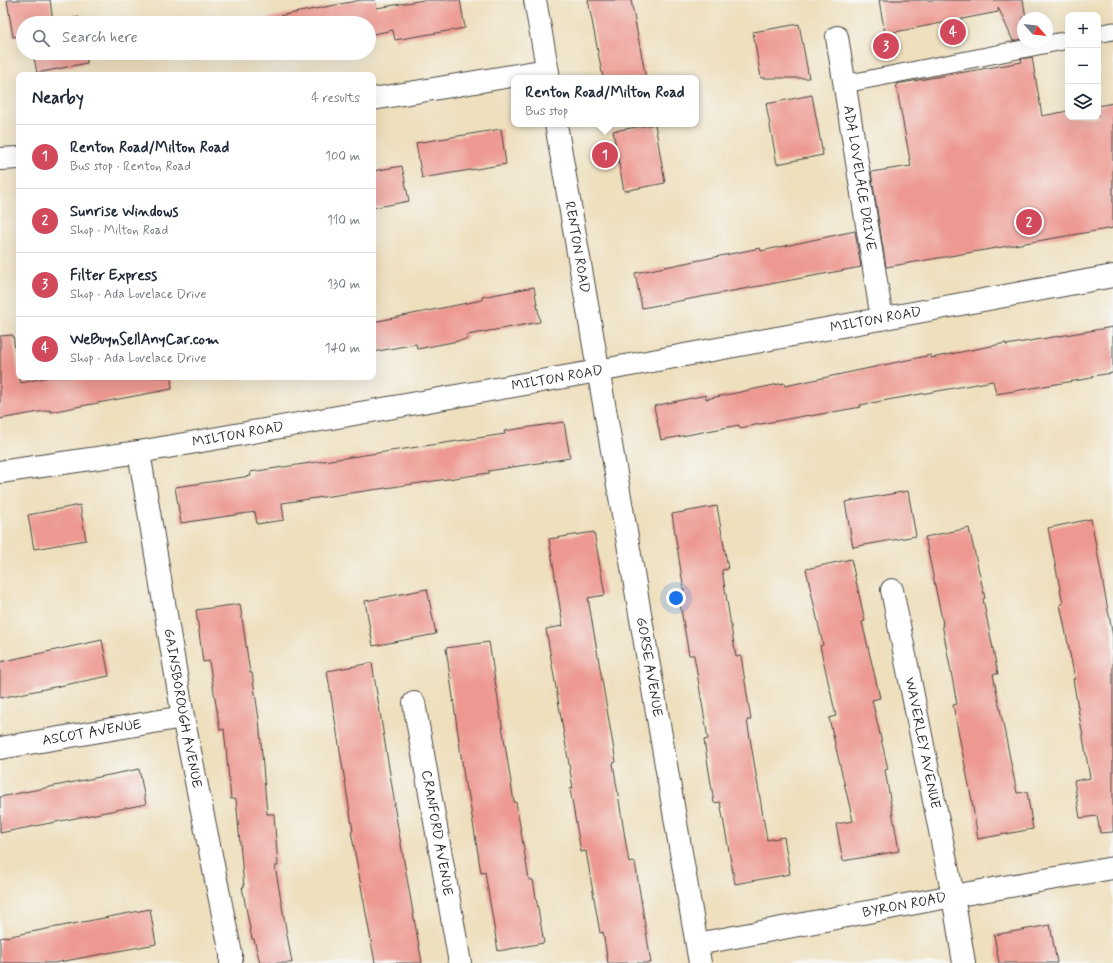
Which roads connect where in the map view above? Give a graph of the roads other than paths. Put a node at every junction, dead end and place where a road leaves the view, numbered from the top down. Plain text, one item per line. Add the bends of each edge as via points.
1 (535, 0) edge
2 (1113, 31) edge
3 (1101, 33) edge
4 (837, 37) dead end
5 (1065, 41) edge
6 (548, 74) edge
7 (511, 79) edge
8 (844, 84) junction
9 (376, 99) edge
10 (557, 127) edge
11 (16, 158) edge
12 (0, 159) edge
13 (1113, 276) edge
14 (882, 319) junction
15 (598, 371) junction
16 (139, 452) junction
17 (0, 472) edge
18 (892, 590) dead end
19 (414, 703) dead end
20 (183, 716) junction
21 (0, 748) edge
22 (1113, 868) edge
23 (953, 896) junction
24 (699, 953) edge
25 (230, 963) edge
26 (460, 963) edge
27 (964, 963) edge

1 - 6 street
2 - 3 lane
4 - 8 street, ADA LOVELACE DRIVE
5 - 8 lane
7 - 9 street
8 - 14 street, ADA LOVELACE DRIVE
10 - 15 street, RENTON ROAD
11 - 12 street
13 - 14 street, MILTON ROAD
14 - 15 street, MILTON ROAD
15 - 16 street, MILTON ROAD
15 - 24 street, GORSE AVENUE
16 - 17 street, MILTON ROAD
16 - 20 street, GAINSBOROUGH AVENUE
18 - 23 street, WAVERLEY AVENUE
19 - 26 street, CRANFORD AVENUE
20 - 21 street, ASCOT AVENUE
20 - 25 street, GAINSBOROUGH AVENUE via 231,954
22 - 23 street, BYRON ROAD
23 - 24 street, BYRON ROAD
23 - 27 street, WAVERLEY AVENUE

